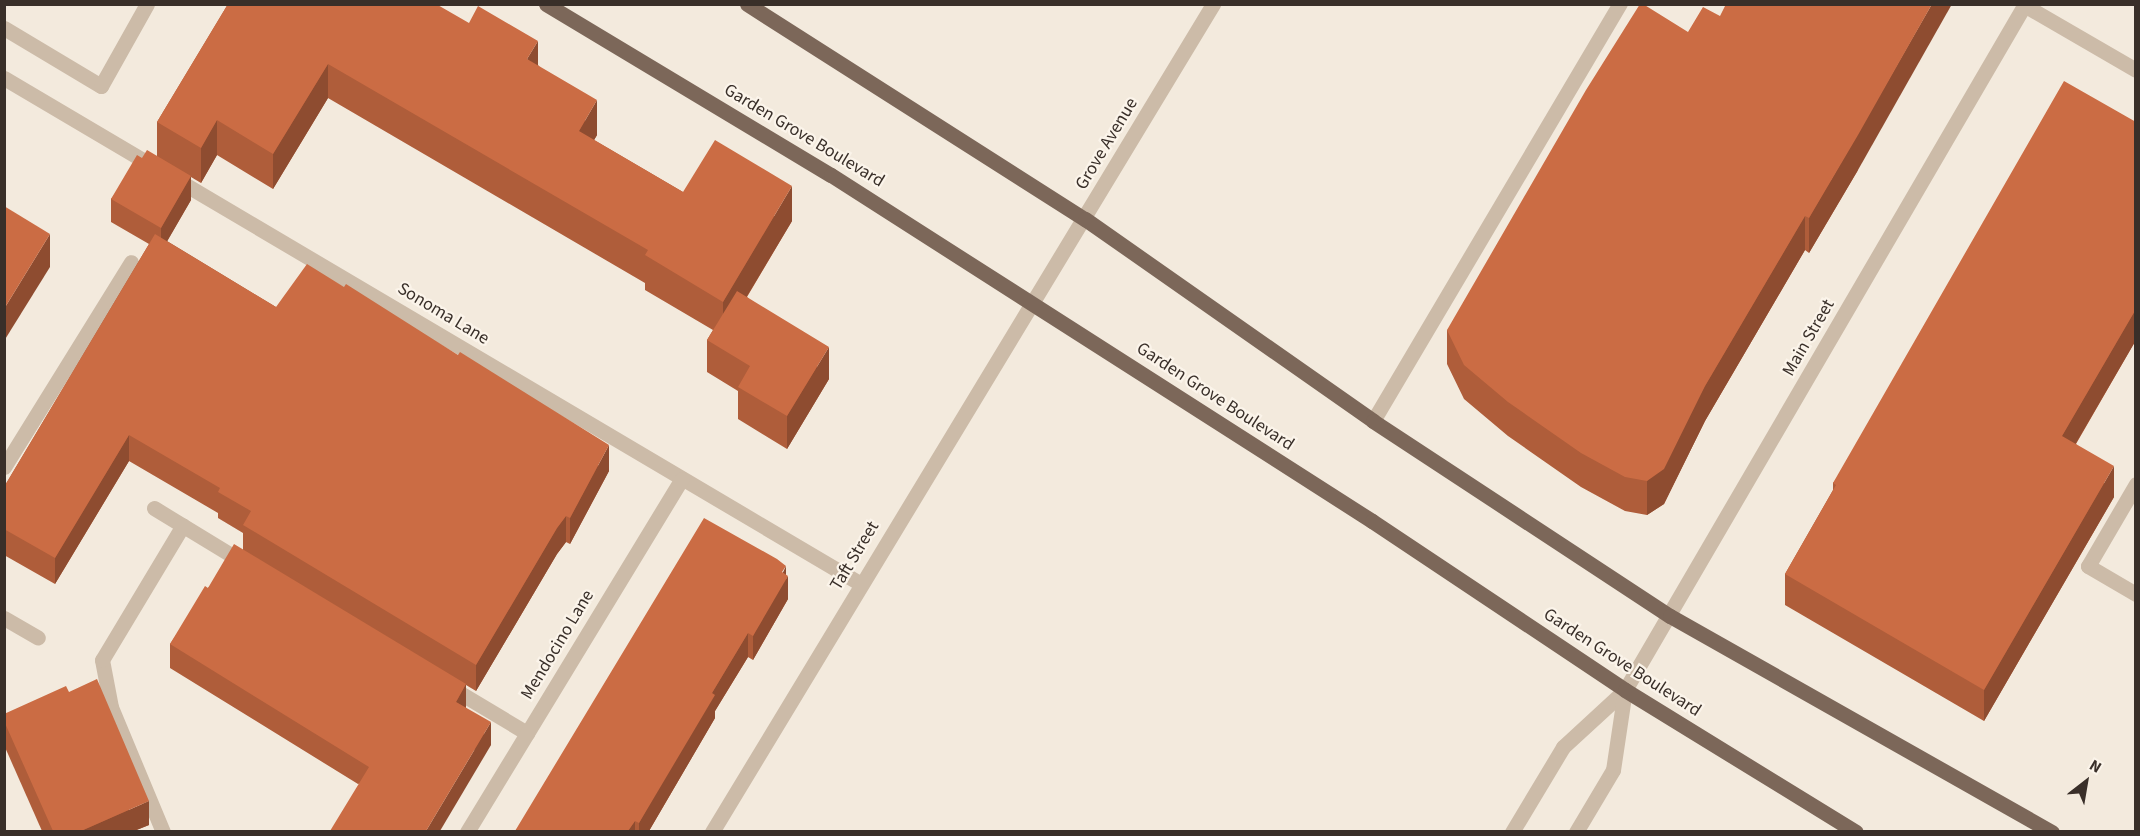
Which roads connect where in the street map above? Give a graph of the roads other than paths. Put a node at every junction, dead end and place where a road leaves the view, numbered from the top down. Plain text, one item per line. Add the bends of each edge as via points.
1 (147, 4) edge
2 (546, 4) edge
3 (747, 4) edge
4 (1213, 4) edge
5 (1620, 4) edge
6 (2025, 5) edge
7 (4, 28) edge
8 (2136, 70) edge
9 (4, 78) edge
10 (1084, 219) junction
11 (131, 262) dead end
12 (1031, 302) junction
13 (1373, 422) junction
14 (4, 467) edge
15 (682, 479) junction
16 (2136, 483) edge
17 (154, 508) dead end
18 (183, 525) junction
19 (254, 568) edge
20 (861, 584) junction
21 (2136, 594) edge
22 (1670, 616) junction
23 (4, 618) edge
24 (38, 638) dead end
25 (436, 678) edge
26 (1625, 690) junction
27 (527, 733) junction
28 (163, 831) edge
29 (466, 831) edge
30 (712, 831) edge
31 (1512, 831) edge
32 (1576, 831) edge
33 (1856, 831) edge
34 (2052, 831) edge

1 - 7 street via 101,86
2 - 12 main road, Garden Grove Boulevard via 831,175
3 - 10 main road
4 - 10 street, Grove Avenue
5 - 13 street
6 - 8 street
6 - 22 street, Main Street
9 - 15 street, Sonoma Lane
10 - 12 street, Grove Avenue
10 - 13 main road
11 - 14 street
12 - 20 street, Taft Street
12 - 26 main road, Garden Grove Boulevard
13 - 22 main road
15 - 20 street, Sonoma Lane
15 - 27 street, Mendocino Lane
16 - 21 street via 2088,566
17 - 18 street
18 - 19 street
18 - 28 street via 102,660 111,707
20 - 30 street, Taft Street
22 - 26 street, Main Street
22 - 34 main road
23 - 24 street
25 - 27 street
26 - 31 street via 1563,747
26 - 32 street via 1613,770
26 - 33 main road, Garden Grove Boulevard
27 - 29 street, Mendocino Lane

